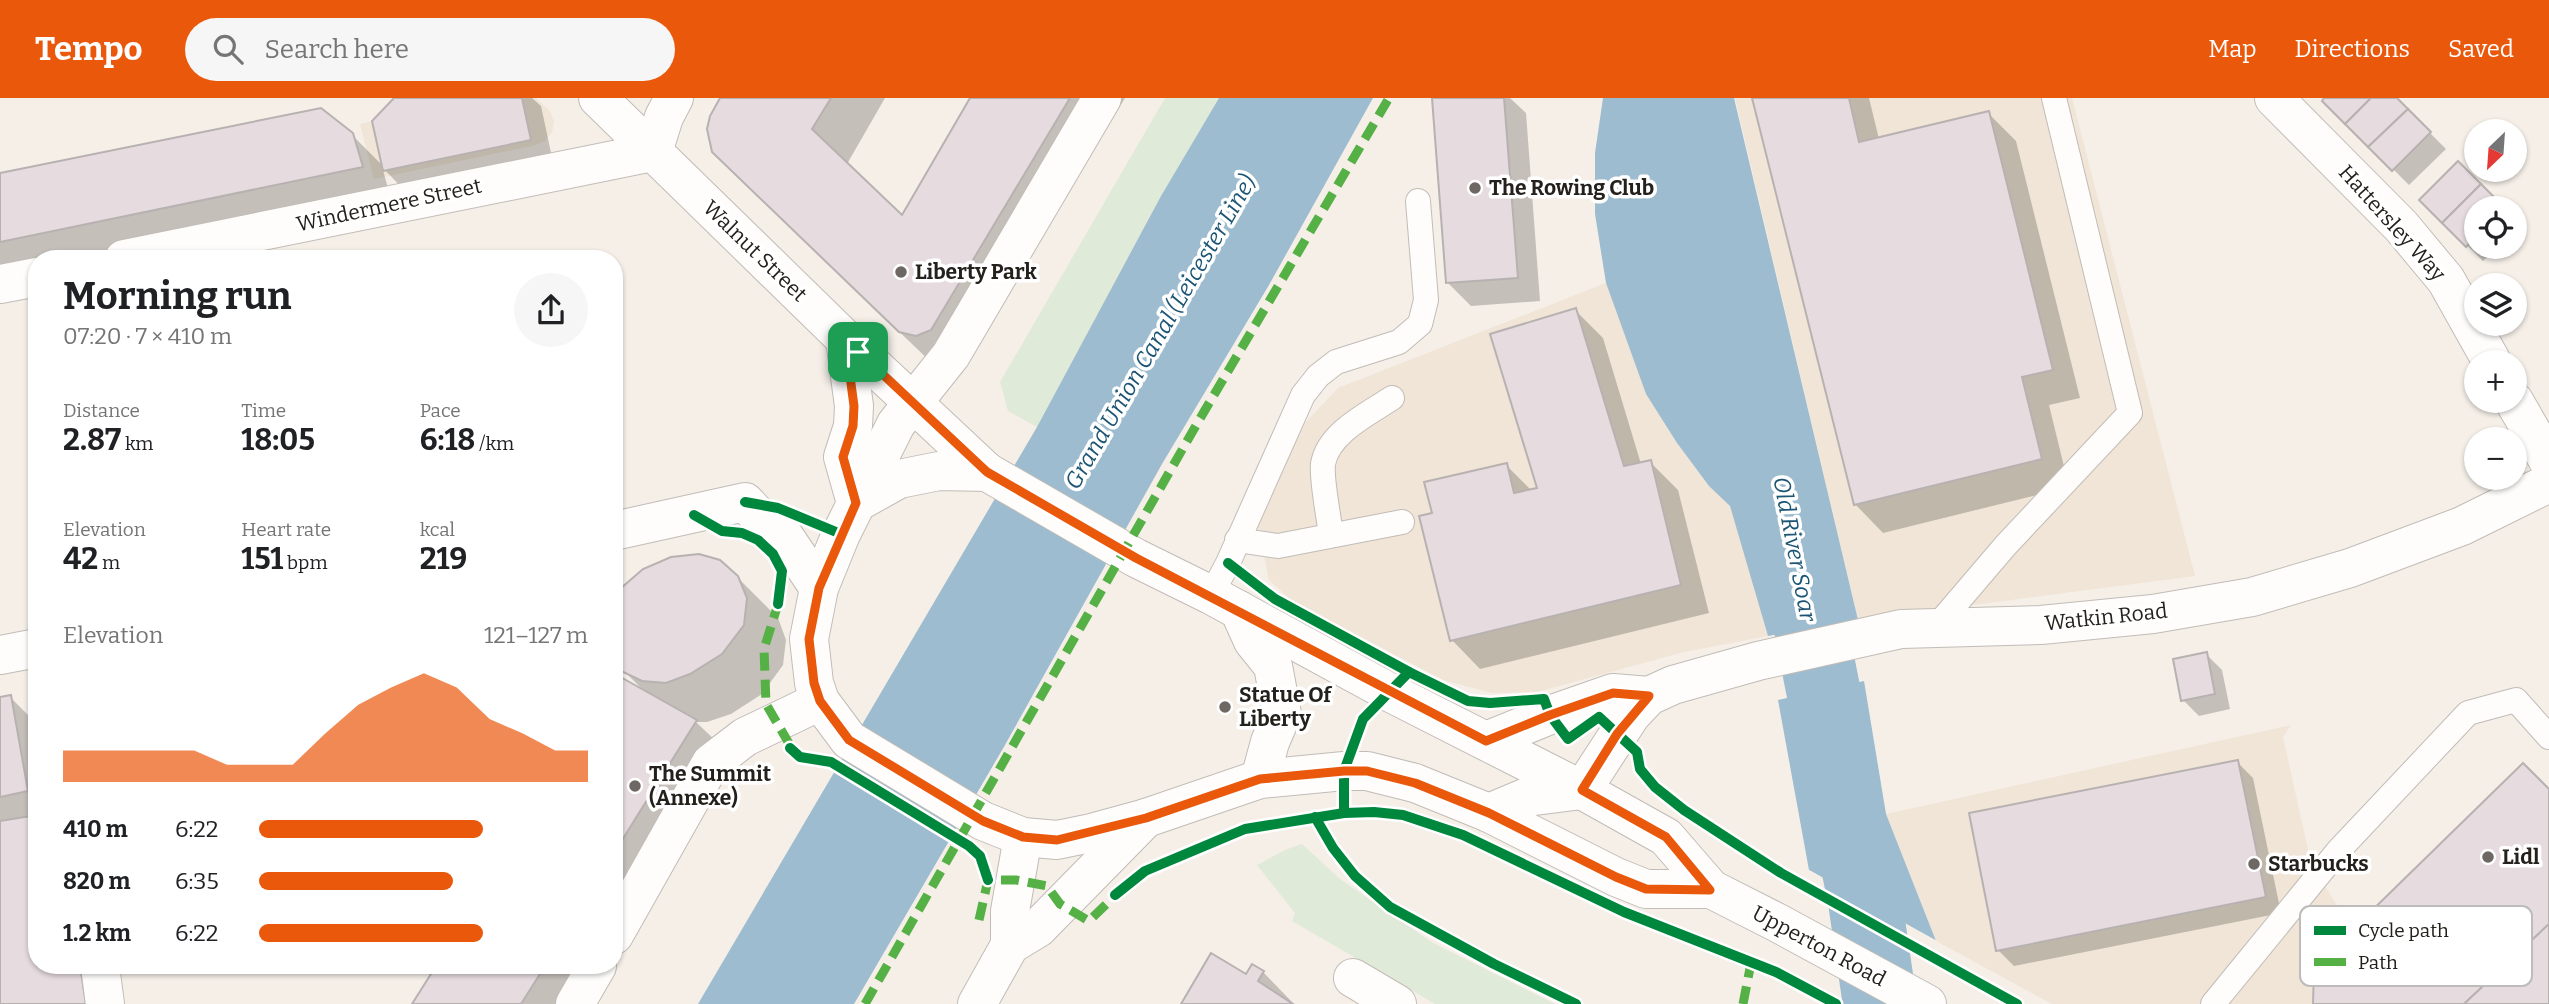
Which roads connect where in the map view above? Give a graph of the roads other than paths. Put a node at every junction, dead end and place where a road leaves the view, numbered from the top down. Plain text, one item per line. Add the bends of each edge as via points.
1 (598, 98) edge
2 (674, 98) edge
3 (1102, 98) edge
4 (2054, 98) edge
5 (2274, 98) edge
6 (653, 152) junction
7 (1418, 201) dead end
8 (168, 250) edge
9 (28, 279) edge
10 (0, 284) edge
11 (845, 339) junction
12 (2485, 350) edge
13 (1392, 398) dead end
14 (913, 403) junction
15 (2521, 413) edge
16 (2549, 462) edge
17 (994, 476) junction
18 (2549, 483) edge
19 (856, 503) junction
20 (1402, 522) dead end
21 (623, 529) edge
22 (1331, 535) junction
23 (1237, 540) junction
24 (819, 588) junction
25 (1225, 603) junction
26 (1919, 628) junction
27 (28, 650) edge
28 (0, 655) edge
29 (1649, 696) junction
30 (820, 701) junction
31 (2549, 737) edge
32 (1486, 741) junction
33 (1260, 779) junction
34 (1582, 790) junction
35 (1489, 813) junction
36 (1146, 818) junction
37 (1023, 837) junction
38 (1710, 890) junction
39 (623, 919) edge
40 (1010, 945) junction
41 (101, 974) edge
42 (592, 974) edge
43 (1353, 978) dead end
44 (105, 1004) edge
45 (575, 1004) edge
46 (977, 1004) edge
47 (1397, 1004) edge
48 (1927, 1004) edge
49 (2213, 1004) edge

1 - 6 street, Walnut Street
2 - 6 street
3 - 14 street via 951,355
4 - 26 lane via 2130,413 2006,545
5 - 12 street, Hattersley Way via 2401,226 2446,280
6 - 8 street, Windermere Street
6 - 11 street, Walnut Street
7 - 23 lane via 1426,300 1420,324 1399,342 1336,362 1318,376 1303,394
9 - 10 street
11 - 14 street, Walnut Street
11 - 19 street via 854,406 843,457
13 - 22 lane via 1338,436 1328,450 1323,465
14 - 17 street, Upperton Road
14 - 19 street, Upperton Road via 896,424
15 - 16 street
17 - 19 street, Upperton Road via 939,471 900,479
17 - 25 street, Upperton Road
18 - 26 street, Watkin Road via 2462,526 2350,568 2252,597 2153,614 2041,625
19 - 24 street, Upperton Road
20 - 22 lane
21 - 24 street via 746,502 782,533
22 - 23 lane via 1278,546
23 - 25 lane
24 - 30 street, Upperton Road via 809,639
25 - 32 street, Upperton Road
25 - 33 street via 1273,666 1282,714
26 - 29 street, Watkin Road via 1758,661 1673,684
27 - 28 street
29 - 32 street, Watkin Road via 1613,693
29 - 34 street, Watkin Road via 1617,734
30 - 37 street, Upperton Road via 849,740 983,821
30 - 39 street via 745,737 711,764
31 - 49 lane via 2516,700 2468,713 2338,850
32 - 34 street, Upperton Road
33 - 35 street, Upperton Road via 1367,771 1415,783
33 - 36 street, Upperton Road
34 - 35 street via 1527,797
34 - 38 street, Upperton Road via 1666,837
35 - 38 street, Upperton Road via 1646,889
36 - 37 street, Upperton Road via 1057,840
36 - 40 street via 1038,928
37 - 40 street via 1010,911
38 - 48 street, Upperton Road
40 - 46 street
41 - 44 street
42 - 45 street
43 - 47 street

